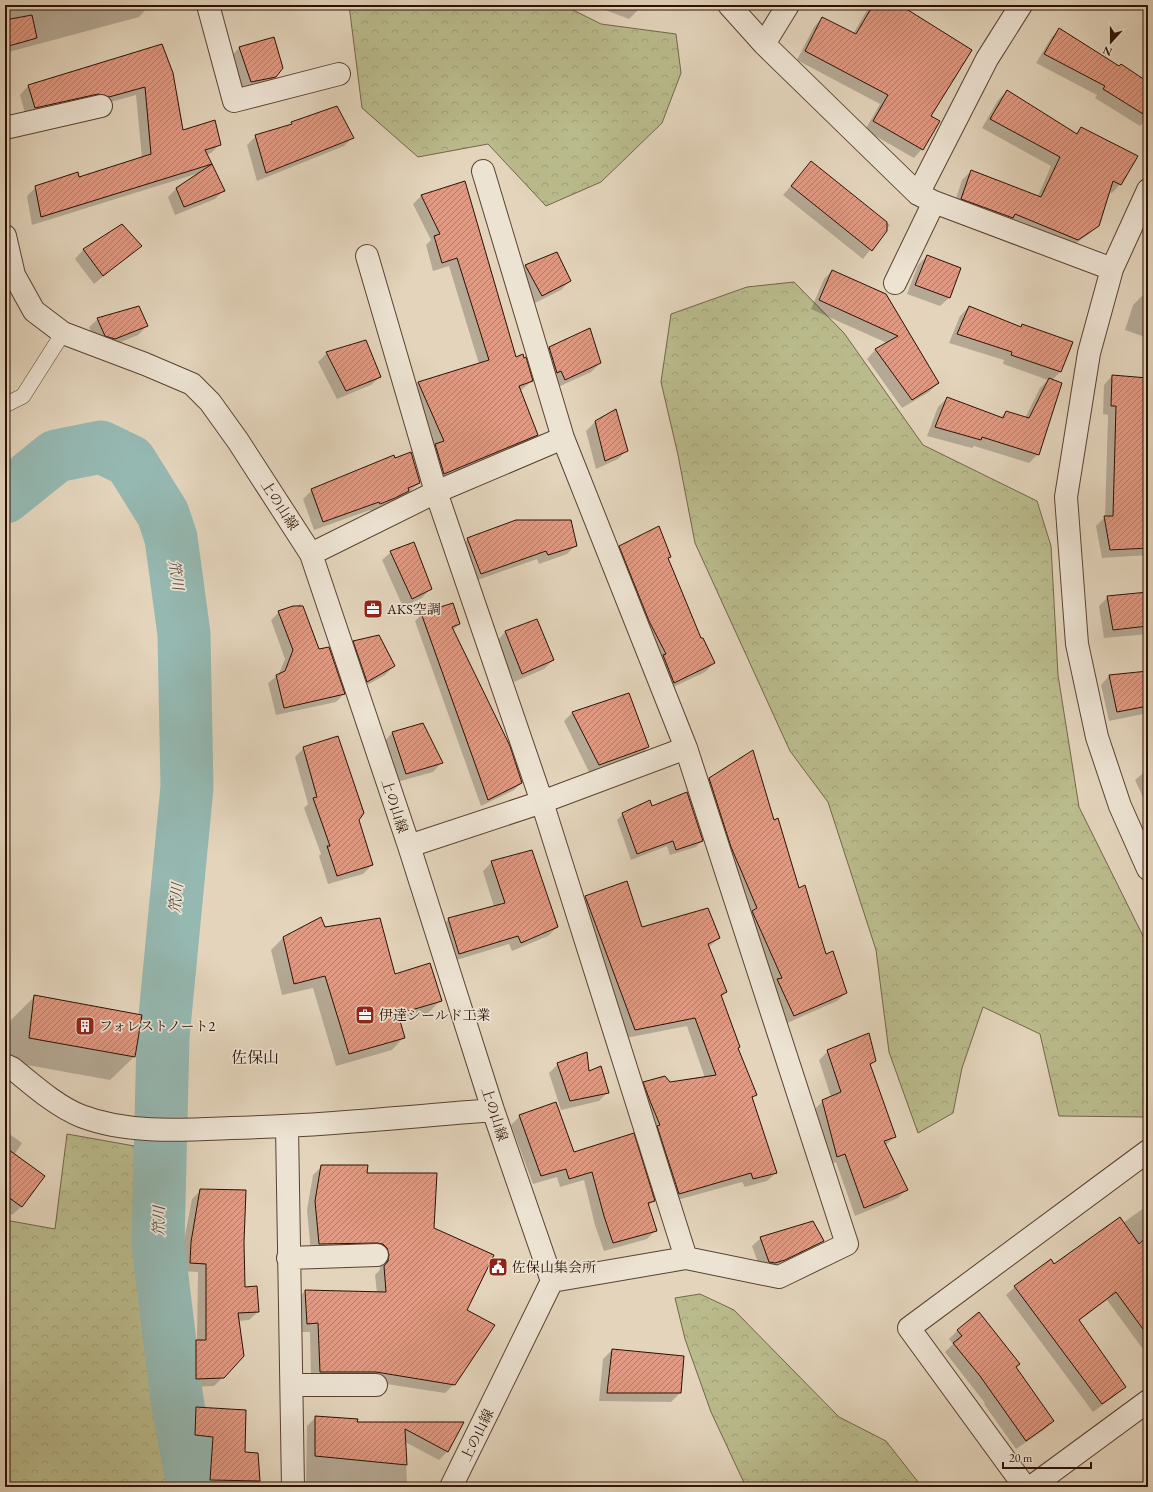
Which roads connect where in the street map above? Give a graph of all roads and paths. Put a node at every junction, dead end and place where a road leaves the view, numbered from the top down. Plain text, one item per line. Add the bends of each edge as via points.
1 (208, 5) edge
2 (729, 5) edge
3 (788, 5) edge
4 (1021, 5) edge
5 (764, 44) junction
6 (339, 74) dead end
7 (101, 106) dead end
8 (5, 128) edge
9 (483, 171) dead end
10 (1148, 190) edge
11 (926, 198) junction
12 (5, 240) edge
13 (367, 256) dead end
14 (1112, 269) junction
15 (895, 283) dead end
16 (63, 333) junction
17 (5, 406) edge
18 (563, 438) junction
19 (436, 492) junction
20 (311, 554) junction
21 (686, 748) junction
22 (542, 802) junction
23 (408, 846) junction
24 (1148, 869) edge
25 (5, 1065) edge
26 (493, 1110) junction
27 (287, 1127) junction
28 (1148, 1152) edge
29 (377, 1255) dead end
30 (288, 1258) junction
31 (686, 1258) junction
32 (552, 1281) junction
33 (292, 1385) junction
34 (376, 1385) dead end
35 (1148, 1401) edge
36 (293, 1487) edge
37 (451, 1487) edge
38 (1025, 1487) edge
39 (1031, 1487) edge

1 - 6 street via 234,101
2 - 5 street
3 - 5 street
4 - 11 street via 987,59
5 - 11 street
7 - 8 street
9 - 18 street
10 - 14 street
11 - 14 street
11 - 15 street
12 - 16 street, 上の山線 via 14,275 34,311
13 - 19 street
14 - 24 street via 1089,354 1066,497 1069,551 1077,644 1097,737 1120,806
16 - 17 lane via 23,396
16 - 20 street, 上の山線 via 192,384 210,402 238,440
18 - 19 street
18 - 21 street
19 - 20 street
19 - 22 street
20 - 23 street, 上の山線
21 - 22 street
21 - 31 street via 847,1244 779,1277
22 - 23 street
22 - 31 street
23 - 26 street, 上の山線
25 - 27 street via 53,1100 81,1116 123,1127 191,1130
26 - 27 street
26 - 32 street, 上の山線
27 - 30 street
28 - 38 street via 909,1328
29 - 30 street
30 - 33 street
31 - 32 street
32 - 37 street, 上の山線
33 - 34 street
33 - 36 street
35 - 39 street

